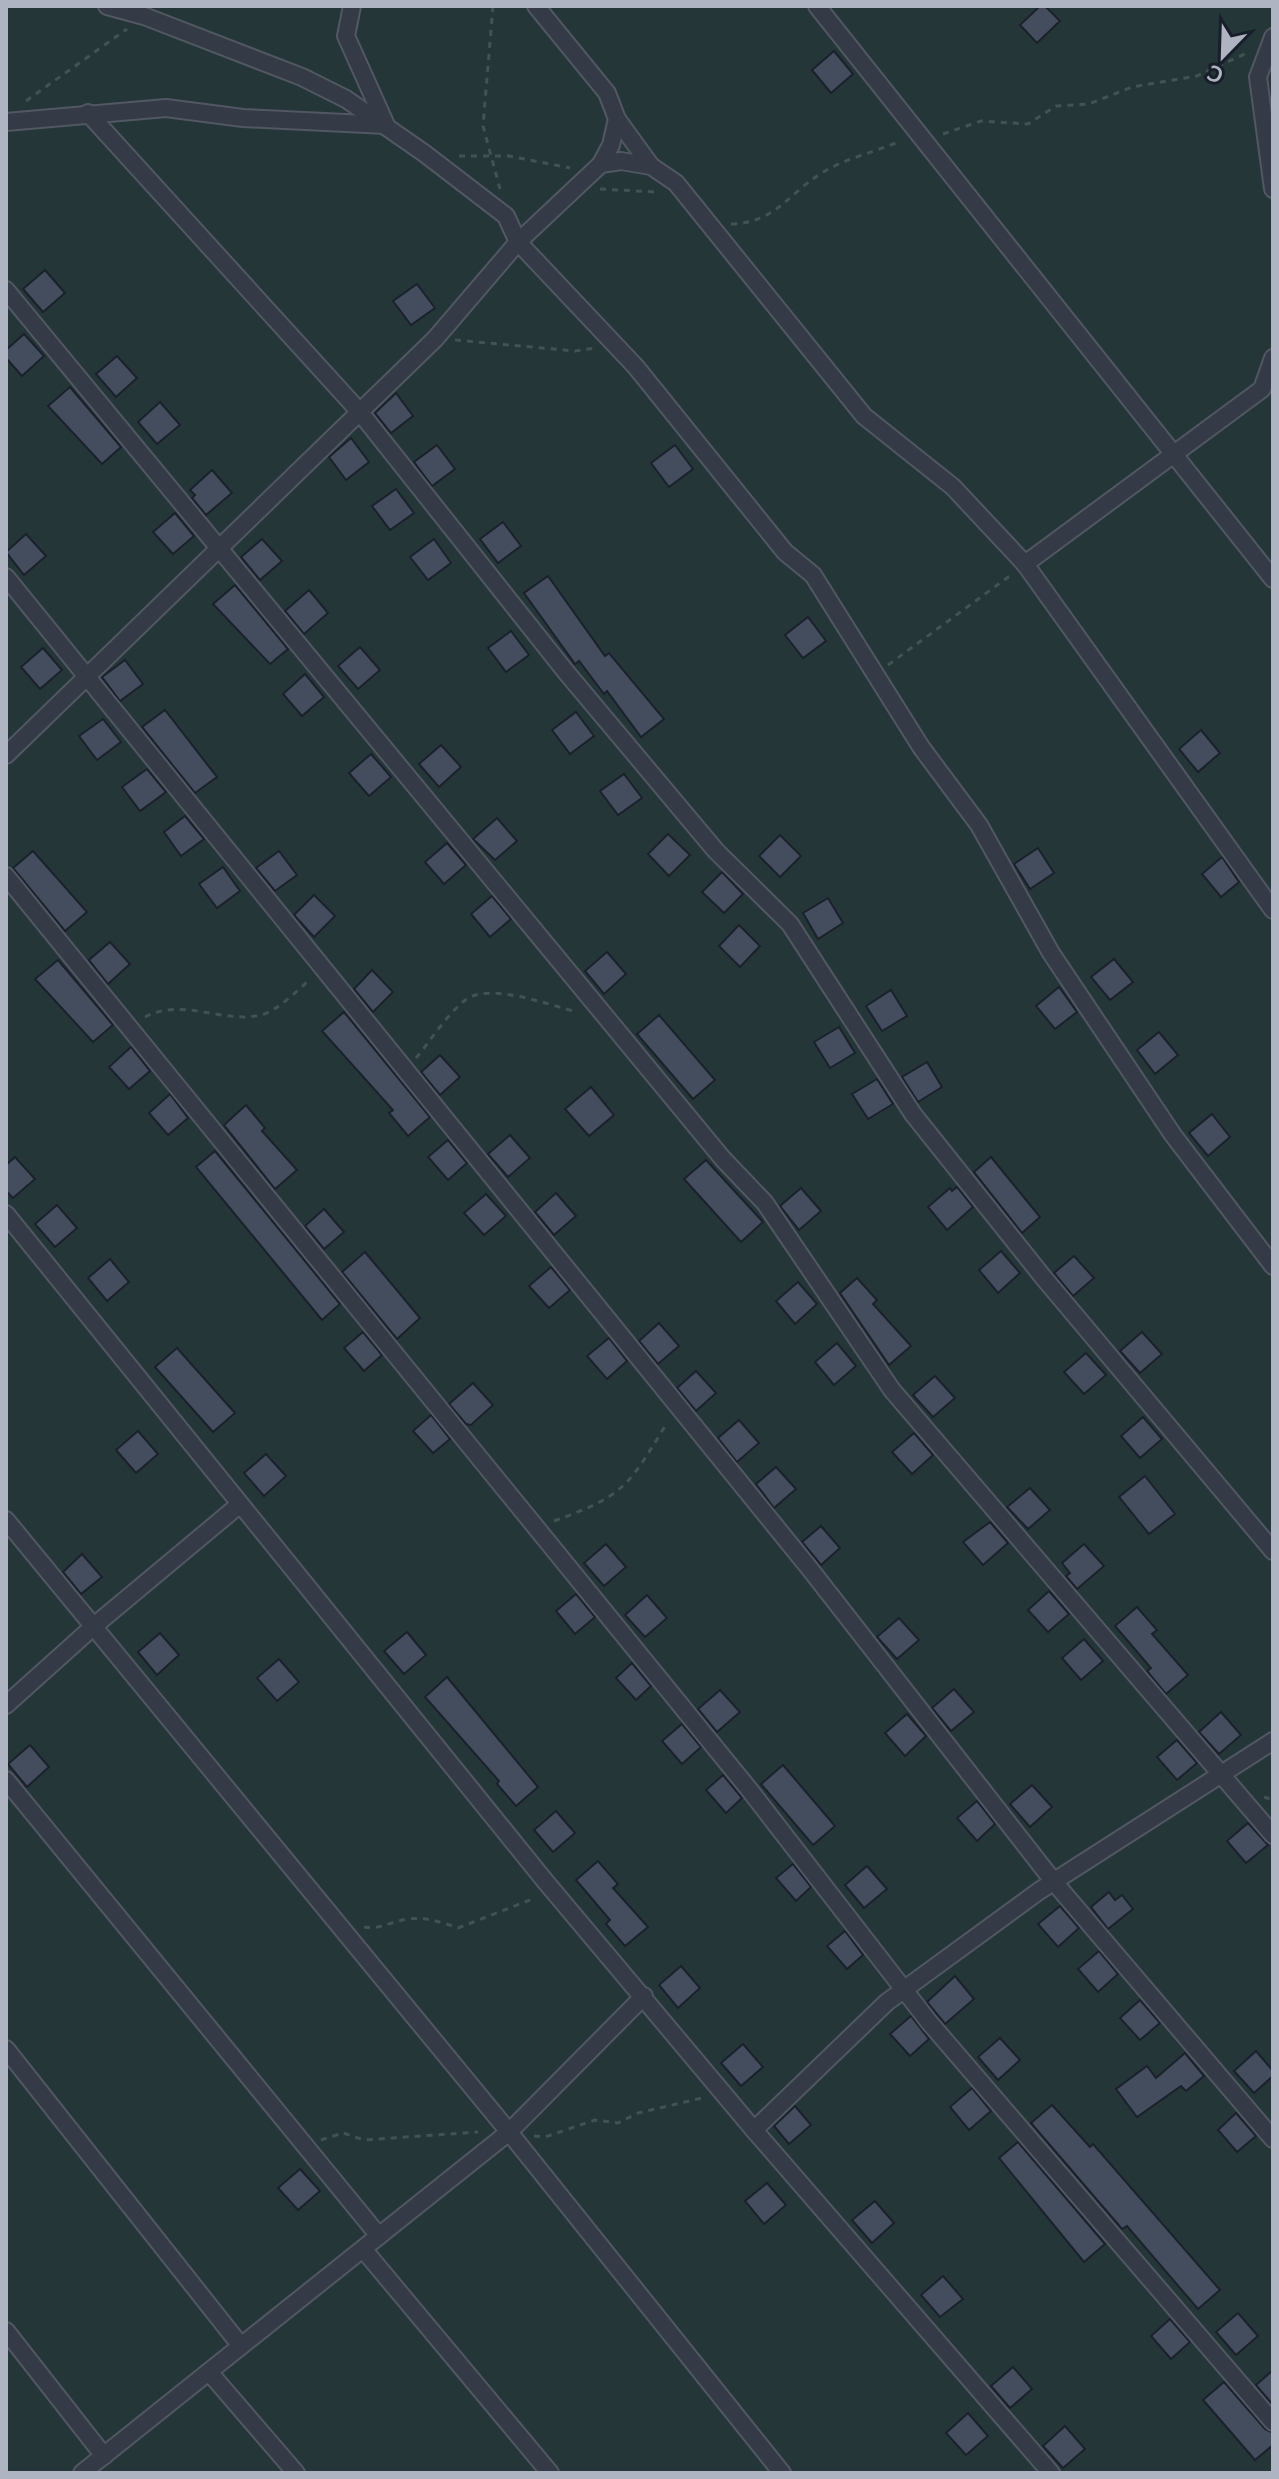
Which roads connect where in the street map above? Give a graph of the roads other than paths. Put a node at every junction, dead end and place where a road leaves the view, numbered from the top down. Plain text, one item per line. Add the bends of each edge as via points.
1 (107, 6) edge
2 (352, 6) edge
3 (536, 6) edge
4 (817, 6) edge
5 (1271, 41) edge
6 (88, 113) junction
7 (617, 119) junction
8 (6, 122) edge
9 (386, 125) junction
10 (651, 166) junction
11 (598, 168) junction
12 (1273, 189) edge
13 (518, 242) junction
14 (6, 290) edge
15 (1273, 358) edge
16 (359, 411) junction
17 (1174, 457) junction
18 (219, 546) junction
19 (1025, 564) junction
20 (6, 577) edge
21 (1273, 579) edge
22 (85, 678) junction
23 (6, 755) edge
24 (6, 876) edge
25 (1273, 910) edge
26 (6, 1214) edge
27 (1273, 1266) edge
28 (239, 1505) junction
29 (6, 1520) edge
30 (1273, 1551) edge
31 (94, 1626) junction
32 (6, 1705) edge
33 (1273, 1741) edge
34 (1222, 1775) junction
35 (6, 1780) edge
36 (1273, 1835) edge
37 (1054, 1882) junction
38 (906, 1988) junction
39 (644, 1996) junction
40 (6, 2049) edge
41 (754, 2130) junction
42 (509, 2132) junction
43 (1273, 2139) edge
44 (379, 2236) junction
45 (363, 2249) junction
46 (6, 2331) edge
47 (241, 2346) junction
48 (209, 2372) junction
49 (1273, 2422) edge
50 (104, 2456) junction
51 (82, 2473) edge
52 (296, 2473) edge
53 (550, 2473) edge
54 (782, 2473) edge
55 (1051, 2473) edge

1 - 9 street via 302,77
2 - 9 street via 346,36
3 - 7 street via 607,93
4 - 17 street
5 - 12 street via 1258,77
6 - 8 street
6 - 9 street via 166,108 243,118
6 - 16 street
7 - 10 street
7 - 11 street
9 - 13 street via 506,216
10 - 11 street via 621,161
10 - 19 street via 684,192 864,416 953,487
11 - 13 street
13 - 16 street via 435,339
13 - 27 street via 614,344 785,552 813,575 921,747 979,825 1051,953 1173,1135
14 - 18 street
15 - 17 street via 1262,389
16 - 18 street
16 - 30 street via 716,851 790,924 913,1114
17 - 19 street
17 - 21 street
18 - 22 street
18 - 34 street via 723,1159 765,1203 892,1390
19 - 25 street
20 - 22 street
22 - 23 street
22 - 37 street via 678,1406
24 - 38 street
26 - 28 street
28 - 31 street
28 - 39 street
29 - 31 street
31 - 32 street
31 - 42 street
33 - 34 street
34 - 36 street
34 - 37 street
35 - 44 street
37 - 38 street
37 - 43 street
38 - 41 street
38 - 49 street via 929,2022
39 - 41 street
39 - 42 street
40 - 47 street
41 - 55 street
42 - 44 street
42 - 54 street
44 - 45 street
45 - 47 street
45 - 53 street
46 - 50 street
47 - 48 street
48 - 50 street
48 - 52 street
50 - 51 street

